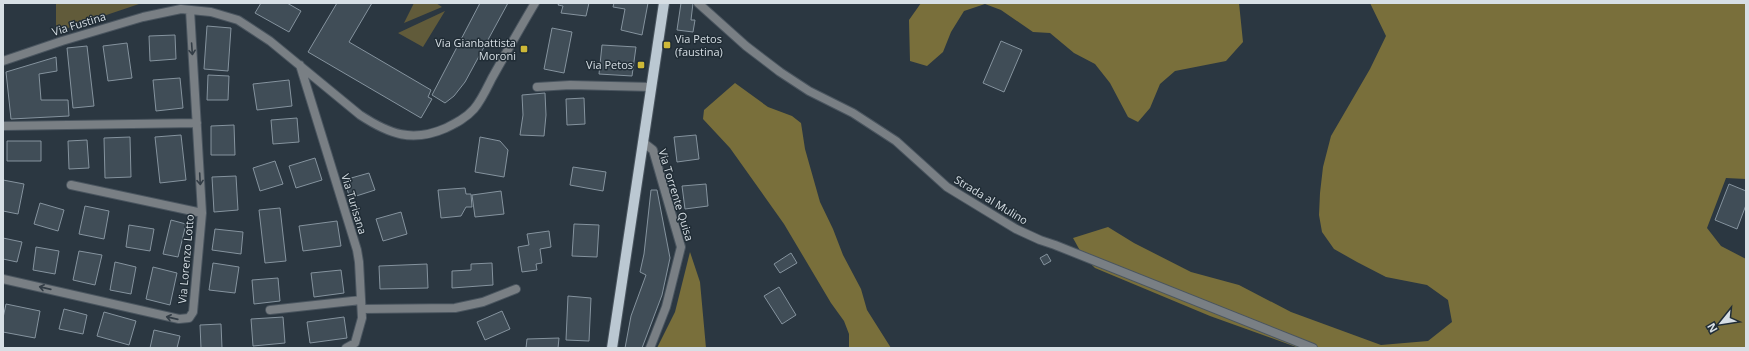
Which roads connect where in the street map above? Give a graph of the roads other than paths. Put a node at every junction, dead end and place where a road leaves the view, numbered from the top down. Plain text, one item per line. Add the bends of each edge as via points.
1 (535, 3) edge
2 (664, 3) edge
3 (698, 3) edge
4 (181, 6) edge
5 (190, 10) junction
6 (3, 62) edge
7 (300, 65) junction
8 (537, 87) dead end
9 (652, 87) junction
10 (197, 123) junction
11 (3, 126) edge
12 (644, 143) junction
13 (71, 185) dead end
14 (202, 213) junction
15 (3, 279) edge
16 (516, 289) dead end
17 (361, 304) junction
18 (270, 310) dead end
19 (346, 348) edge
20 (612, 348) edge
21 (650, 348) edge
22 (1313, 348) edge

1 - 7 street via 474,109 456,123 437,132 405,136 376,125 360,115
2 - 9 main road
3 - 22 street, Strada al Mulino via 780,72 809,91 853,113 896,141 947,187 1016,229
4 - 5 street
4 - 6 street, Via Fustina via 62,41
5 - 7 street via 211,12 238,20
5 -> 10 street, Via Lorenzo Lotto
7 - 17 street, Via Turisana via 357,250
8 - 9 street
9 - 12 main road
10 - 11 street
10 -> 14 street, Via Lorenzo Lotto
12 - 20 main road
12 - 21 street, Via Torrente Quisa via 653,150 681,247 666,307
13 - 14 street
14 -> 15 street, Via Lorenzo Lotto via 193,312 189,318 179,319
16 - 17 street via 483,302 455,308
17 - 18 street
17 - 19 street, Via Turisana via 362,318 355,344

